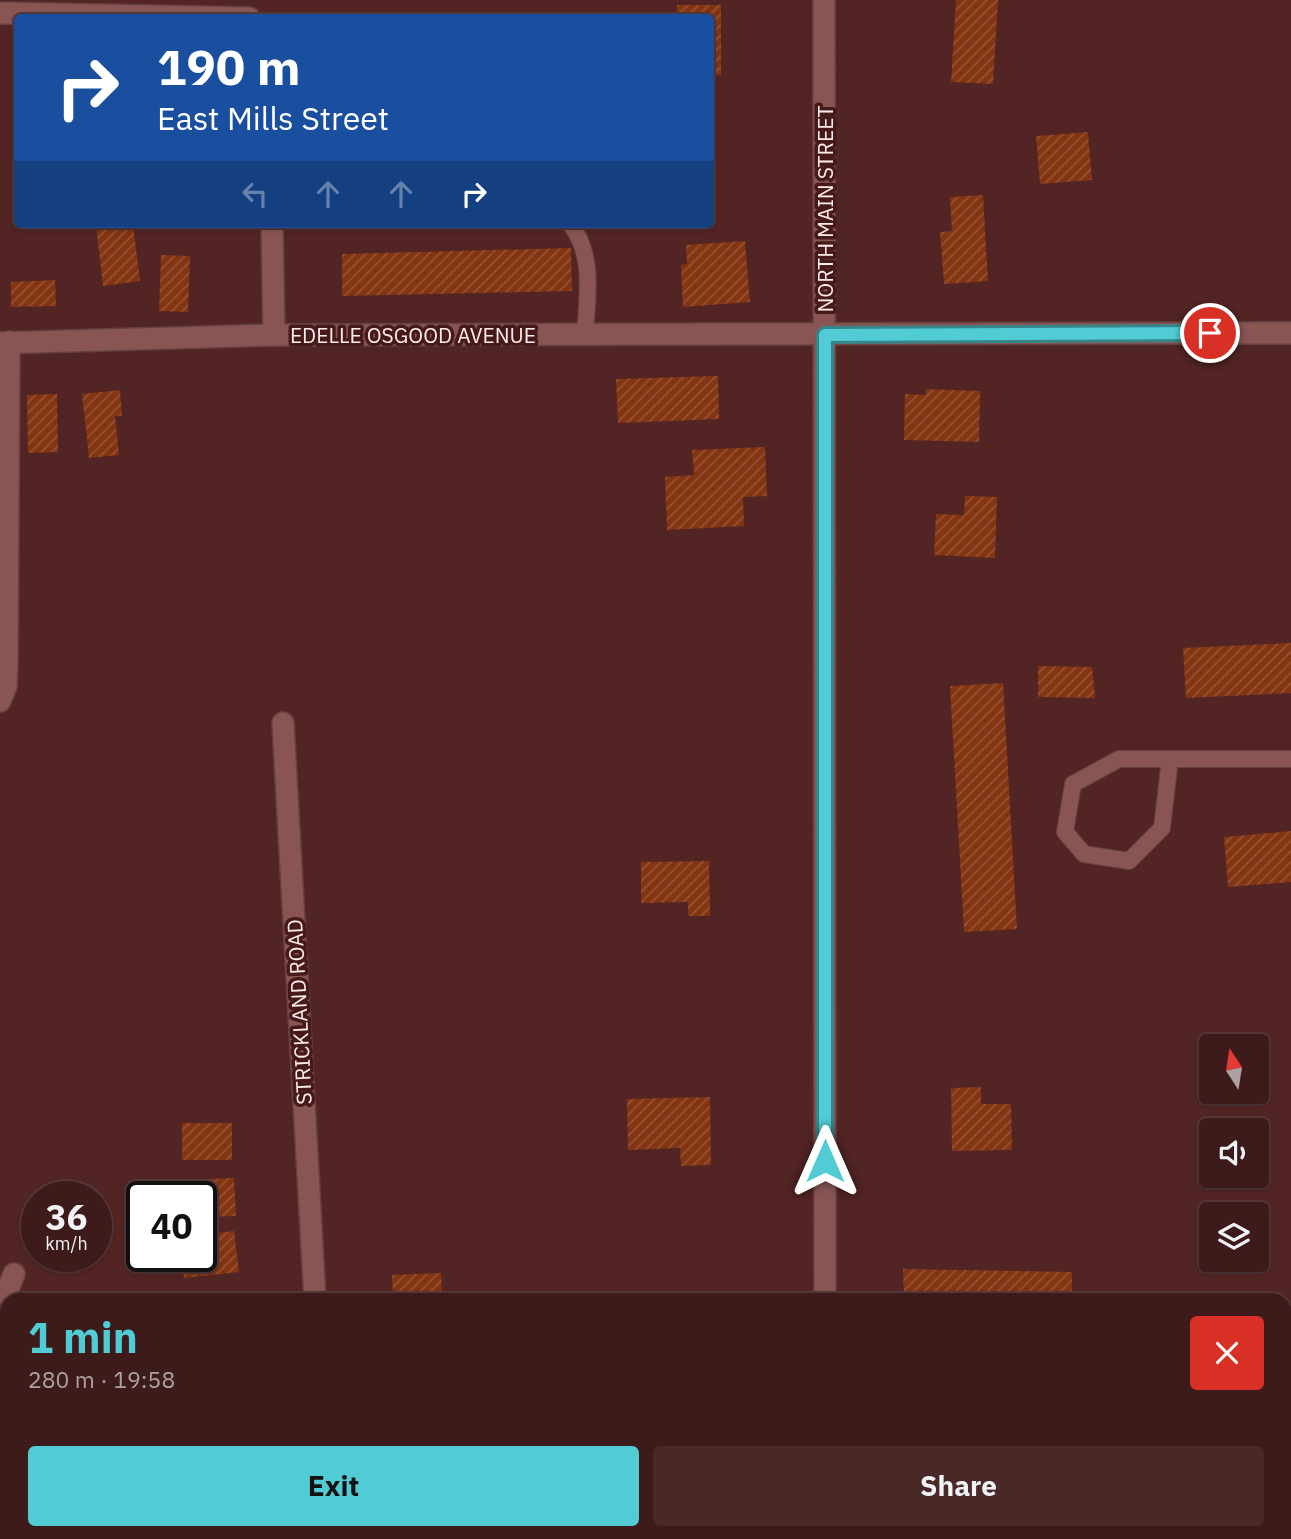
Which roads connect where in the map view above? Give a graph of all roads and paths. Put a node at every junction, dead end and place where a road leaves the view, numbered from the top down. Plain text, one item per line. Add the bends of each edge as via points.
1 (824, 0) edge
2 (0, 13) edge
3 (50, 14) edge
4 (272, 228) edge
5 (573, 228) edge
6 (1291, 333) edge
7 (274, 335) junction
8 (585, 335) junction
9 (825, 335) junction
10 (4, 343) edge
11 (4, 629) edge
12 (0, 701) edge
13 (283, 723) dead end
14 (1170, 759) junction
15 (1291, 759) edge
16 (13, 1274) dead end
17 (6, 1293) edge
18 (315, 1293) edge
19 (825, 1293) edge

1 - 9 street, NORTH MAIN STREET
2 - 3 street
4 - 7 street
5 - 8 lane via 584,249
6 - 9 street, EDELLE OSGOOD AVENUE
7 - 8 street, EDELLE OSGOOD AVENUE
7 - 10 street, EDELLE OSGOOD AVENUE
8 - 9 street, EDELLE OSGOOD AVENUE
9 - 19 street, NORTH MAIN STREET
10 - 11 street
11 - 12 street via 6,686
13 - 18 street, STRICKLAND ROAD
14 - 14 lane via 1119,759 1073,784 1065,832 1084,854 1129,861 1162,828
14 - 15 lane
16 - 17 street

